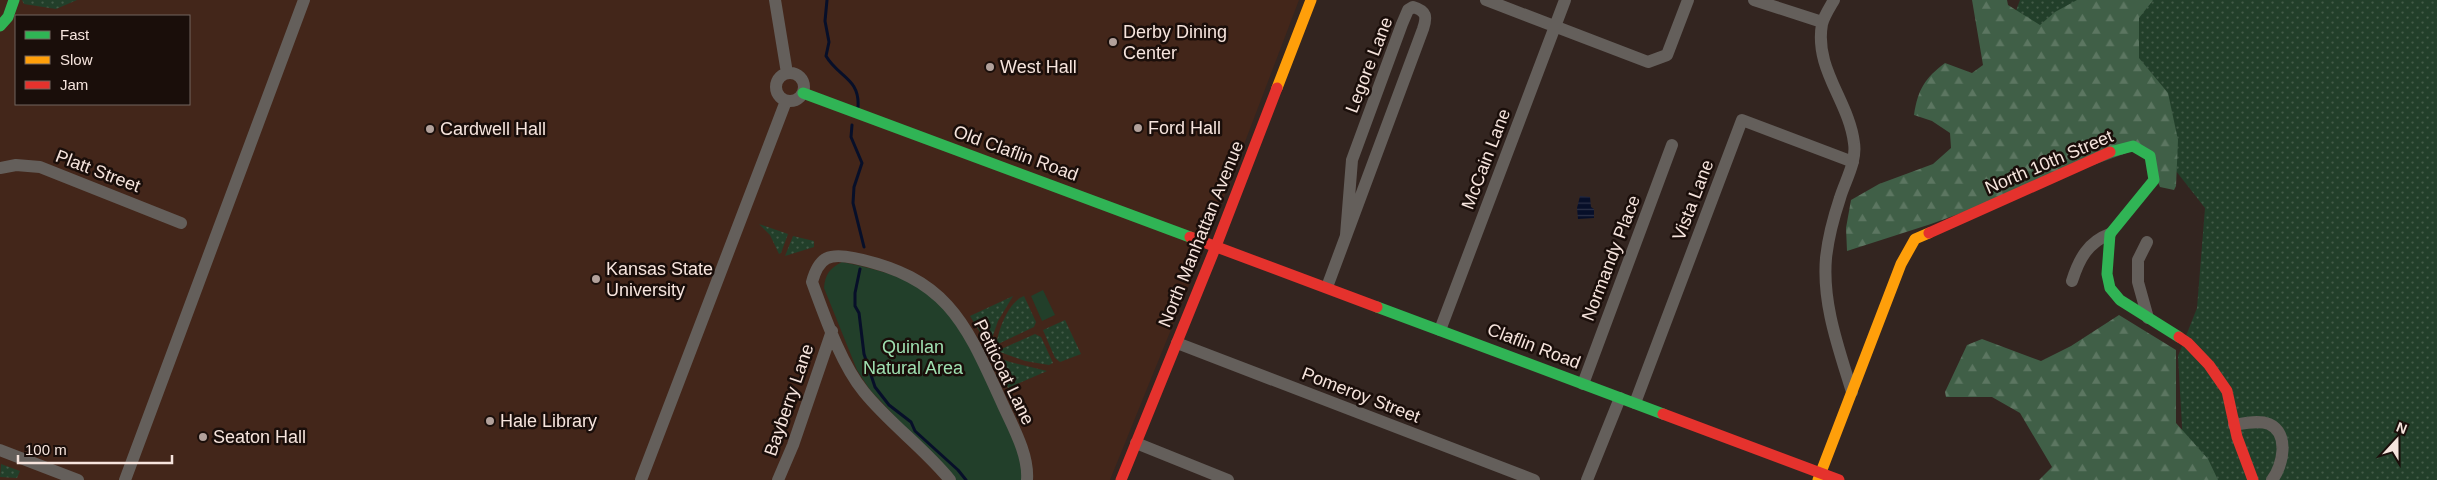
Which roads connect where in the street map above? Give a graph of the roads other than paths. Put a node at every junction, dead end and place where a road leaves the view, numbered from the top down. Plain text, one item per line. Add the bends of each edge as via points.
1 (5, 0) edge
2 (14, 0) edge
3 (304, 0) edge
4 (775, 0) edge
5 (1311, 0) edge
6 (1486, 0) edge
7 (1565, 0) edge
8 (1688, 0) edge
9 (1754, 0) edge
10 (1834, 0) edge
11 (0, 19) edge
12 (1822, 22) junction
13 (1555, 27) junction
14 (787, 73) junction
15 (803, 93) junction
16 (786, 101) junction
17 (1672, 145) dead end
18 (1853, 162) junction
19 (0, 168) edge
20 (181, 223) dead end
21 (2110, 234) junction
22 (1346, 235) junction
23 (2147, 242) dead end
24 (1216, 246) junction
25 (2072, 280) dead end
26 (1327, 287) junction
27 (2148, 318) junction
28 (832, 330) junction
29 (1440, 330) junction
30 (1176, 344) junction
31 (1583, 384) junction
32 (1852, 392) junction
33 (1620, 398) junction
34 (1635, 403) junction
35 (2234, 425) junction
36 (1136, 443) junction
37 (0, 450) edge
38 (1820, 477) edge
39 (78, 480) edge
40 (125, 480) edge
41 (640, 480) edge
42 (778, 480) edge
43 (950, 480) edge
44 (1027, 480) edge
45 (1121, 480) edge
46 (1228, 480) edge
47 (1534, 480) edge
48 (1587, 480) edge
49 (1839, 480) edge
50 (2253, 480) edge
51 (2272, 480) edge

1 - 11 street
2 - 11 street via 8,17
3 - 40 street
4 - 14 street
5 - 24 street, North Manhattan Avenue
6 - 13 street
7 - 13 street, McCain Lane
8 - 13 street via 1667,55 1648,62
9 - 12 street
10 - 12 street
12 - 18 street via 1821,52 1829,80 1850,124 1855,145
13 - 29 street, McCain Lane
14 - 15 street via 801,78
14 - 16 street via 780,77 776,87 779,96
15 - 16 street via 798,99
15 - 24 street, Old Claflin Road
16 - 41 street
17 - 31 street, Normandy Place
18 - 32 street via 1839,200 1826,258 1829,315
18 - 34 street, Vista Lane via 1742,120
19 - 20 street, Platt Street via 16,165 40,167
21 - 25 street via 2090,246 2078,262
21 - 27 street via 2107,274 2110,288 2120,300
21 - 32 street, North 10th Street via 2154,180 2150,156 2133,146 2113,151 1915,239 1902,264
22 - 22 street, Legore Lane via 1426,20 1425,13 1413,7 1408,10 1402,24 1352,160
22 - 26 street, Legore Lane
23 - 27 street via 2138,260 2138,282
24 - 26 street, Claflin Road
24 - 30 street, North Manhattan Avenue
26 - 29 street, Claflin Road
27 - 35 street via 2188,343 2209,365 2228,391
28 - 42 street, Bayberry Lane
28 - 43 street via 849,370 864,392
28 - 44 street, Petticoat Lane via 812,282 819,264 838,255 898,270 940,298 971,337 1013,427 1028,470
29 - 31 street, Claflin Road
30 - 36 street, North Manhattan Avenue
30 - 47 street, Pomeroy Street
31 - 33 street, Claflin Road
32 - 38 street, North 10th Street
33 - 34 street, Claflin Road
33 - 48 street
34 - 38 street, Claflin Road
35 - 50 street
35 - 51 street via 2270,424 2280,435 2283,448 2278,472
36 - 45 street, North Manhattan Avenue
36 - 46 street
37 - 39 street
38 - 49 street, Claflin Road

